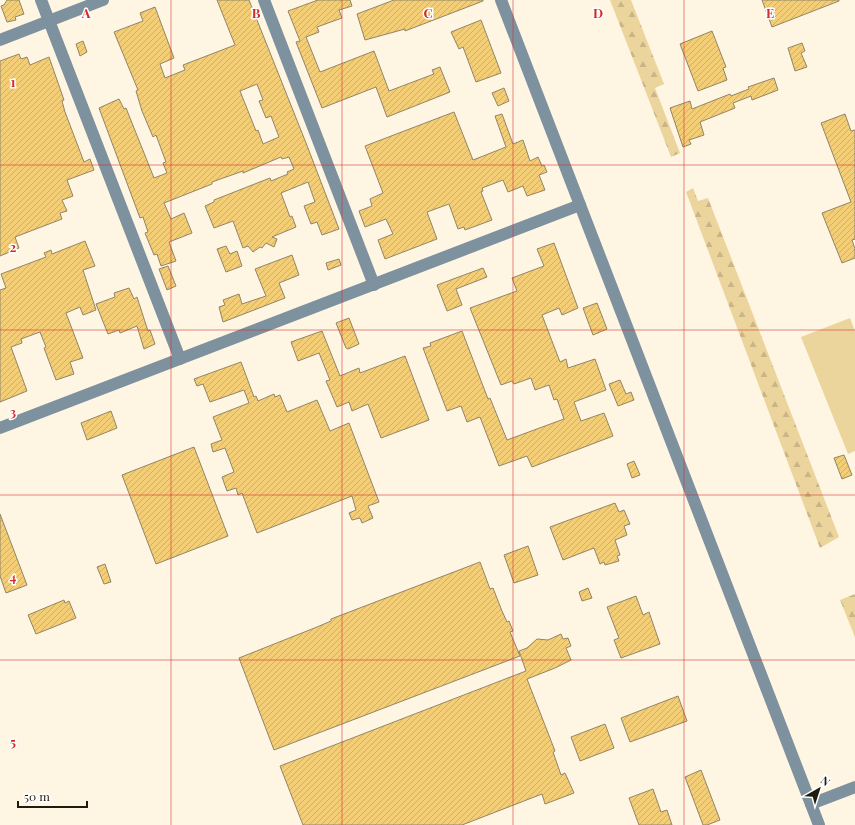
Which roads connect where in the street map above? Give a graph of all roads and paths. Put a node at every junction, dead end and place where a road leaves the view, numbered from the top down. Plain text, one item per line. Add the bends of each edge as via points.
1 (41, 0) edge
2 (103, 0) edge
3 (264, 0) edge
4 (501, 0) edge
5 (49, 21) junction
6 (0, 40) edge
7 (580, 205) junction
8 (374, 285) junction
9 (180, 359) junction
10 (0, 428) edge
11 (855, 787) edge
12 (811, 804) junction
13 (819, 825) edge

1 - 5 street
2 - 5 street
3 - 8 street
4 - 7 street
5 - 6 street
5 - 9 street
7 - 8 street
7 - 12 street
8 - 9 street
9 - 10 street
11 - 12 street
12 - 13 street

